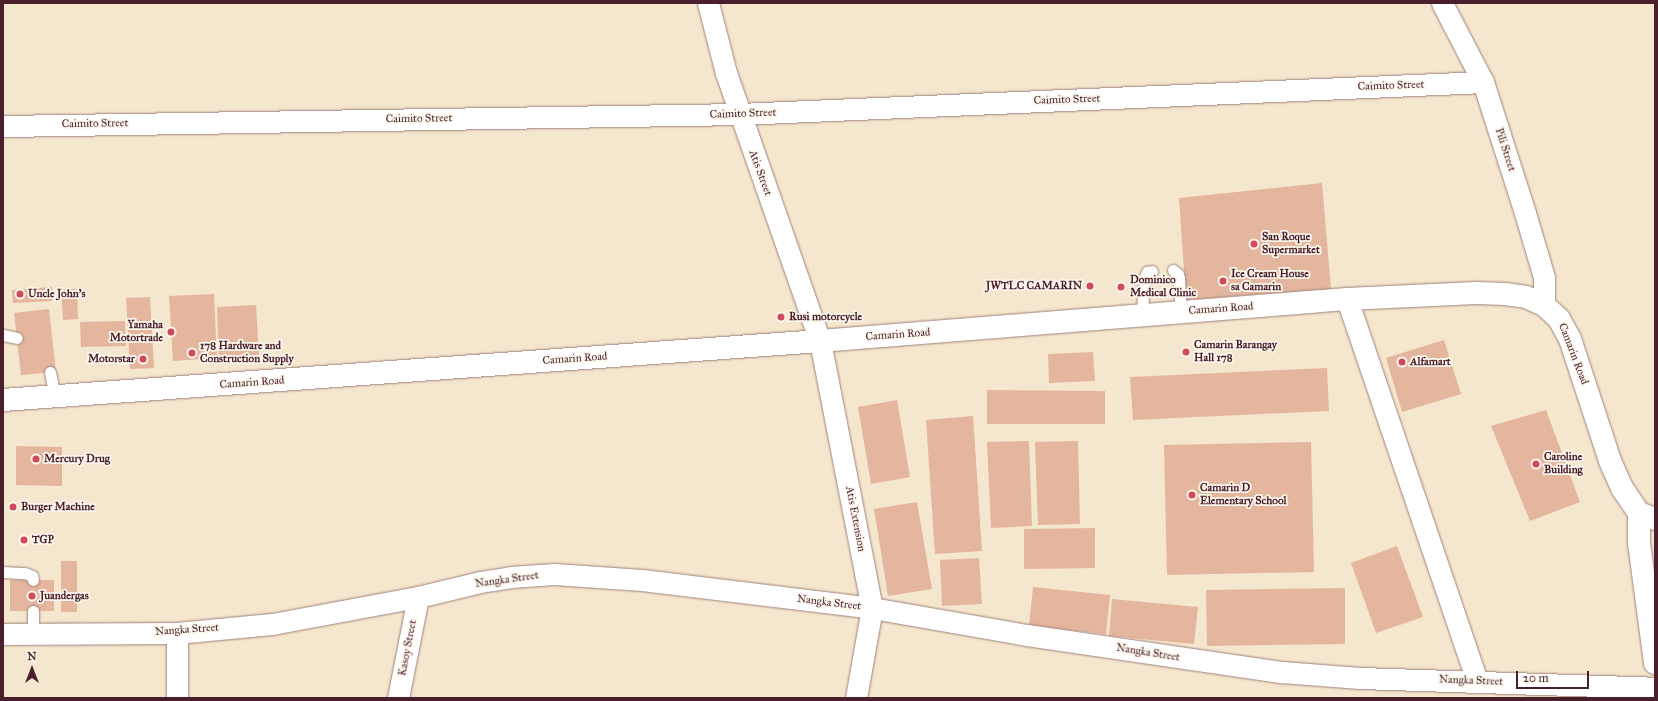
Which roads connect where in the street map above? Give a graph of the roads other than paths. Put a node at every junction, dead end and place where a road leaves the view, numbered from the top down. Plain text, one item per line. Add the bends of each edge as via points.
1 (708, 3) edge
2 (1442, 3) edge
3 (1483, 82) junction
4 (740, 114) junction
5 (3, 126) edge
6 (1173, 270) dead end
7 (1152, 271) dead end
8 (1347, 299) junction
9 (1544, 305) junction
10 (1181, 312) junction
11 (1142, 316) junction
12 (3, 335) edge
13 (17, 338) dead end
14 (820, 341) junction
15 (50, 372) dead end
16 (55, 398) junction
17 (3, 400) edge
18 (1647, 516) edge
19 (3, 572) edge
20 (33, 580) dead end
21 (418, 597) junction
22 (872, 608) junction
23 (33, 611) dead end
24 (177, 632) junction
25 (3, 634) edge
26 (33, 635) junction
27 (1655, 663) edge
28 (1477, 681) junction
29 (1655, 688) edge
30 (177, 698) edge
31 (398, 698) edge
32 (856, 698) edge

1 - 4 street, Atis Street via 726,73
2 - 3 street, Pili Street
3 - 4 street, Caimito Street
3 - 9 street, Pili Street via 1544,277
4 - 5 street, Caimito Street
4 - 14 street, Atis Street
6 - 10 lane via 1178,274
7 - 11 lane via 1147,272 1144,279
8 - 9 main road, Camarin Road via 1476,293 1526,297
8 - 10 main road, Camarin Road
8 - 28 street
9 - 18 main road, Camarin Road via 1559,319 1570,340 1610,461 1622,488
10 - 11 main road, Camarin Road
11 - 14 main road, Camarin Road
12 - 13 lane
14 - 16 main road, Camarin Road
14 - 22 street, Atis Extension
15 - 16 lane
16 - 17 main road, Camarin Road
18 - 27 main road via 1639,543
19 - 20 lane via 26,573 32,576
21 - 22 street, Nangka Street via 480,582 554,574 642,580
21 - 24 street, Nangka Street via 272,624
21 - 31 street, Kasoy Street
22 - 28 street, Nangka Street via 1027,635 1282,672 1360,678
22 - 32 street, Atis Extension
23 - 26 lane
24 - 26 street, Nangka Street
24 - 30 street
25 - 26 street, Nangka Street
28 - 29 street, Nangka Street

